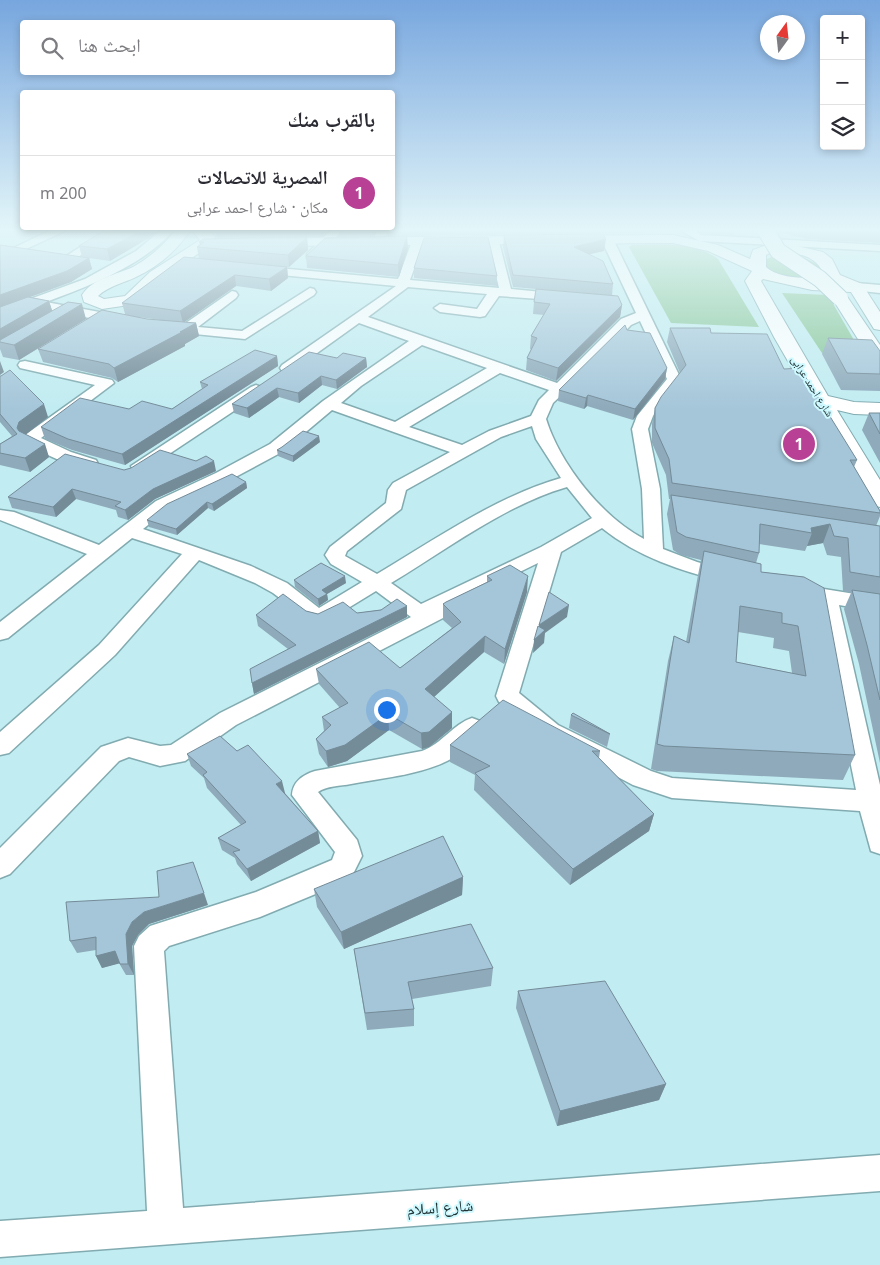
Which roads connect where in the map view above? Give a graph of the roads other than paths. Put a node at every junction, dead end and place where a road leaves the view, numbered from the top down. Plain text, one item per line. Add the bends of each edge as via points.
1 (68, 290) edge
2 (101, 290) edge
3 (140, 290) edge
4 (399, 290) edge
5 (479, 290) edge
6 (627, 290) edge
7 (762, 290) edge
8 (832, 290) edge
9 (858, 290) edge
10 (310, 292) dead end
11 (500, 292) junction
12 (95, 293) junction
13 (232, 295) dead end
14 (0, 299) edge
15 (572, 299) edge
16 (130, 300) junction
17 (33, 303) junction
18 (16, 308) junction
19 (440, 308) dead end
20 (637, 308) junction
21 (69, 310) junction
22 (0, 314) edge
23 (102, 317) junction
24 (357, 318) junction
25 (49, 322) edge
26 (131, 322) edge
27 (880, 324) edge
28 (87, 326) edge
29 (159, 327) edge
30 (185, 330) junction
31 (654, 335) junction
32 (673, 336) edge
33 (420, 340) junction
34 (41, 355) edge
35 (880, 359) edge
36 (498, 366) junction
37 (558, 388) junction
38 (821, 400) junction
39 (328, 404) junction
40 (880, 409) edge
41 (538, 419) junction
42 (880, 420) edge
43 (396, 428) junction
44 (841, 433) junction
45 (463, 451) junction
46 (65, 456) junction
47 (50, 467) edge
48 (102, 468) edge
49 (124, 474) edge
50 (572, 480) junction
51 (874, 480) edge
52 (880, 500) edge
53 (654, 504) junction
54 (2, 506) edge
55 (673, 507) edge
56 (604, 519) junction
57 (129, 531) junction
58 (552, 549) junction
59 (653, 552) junction
60 (101, 553) junction
61 (194, 553) junction
62 (741, 579) edge
63 (377, 582) junction
64 (779, 587) edge
65 (827, 598) junction
66 (880, 606) edge
67 (0, 633) edge
68 (507, 696) junction
69 (0, 746) edge
70 (875, 802) edge
71 (880, 843) edge
72 (0, 866) edge
73 (880, 1173) edge
74 (166, 1228) junction
75 (0, 1238) edge

1 - 17 street
2 - 12 main road
3 - 16 main road
4 - 24 street
5 - 11 street
6 - 20 street
7 - 38 main road, شارع احمد عرابى via 775,338
8 - 35 main road, bridge
9 - 27 main road
10 - 30 street via 245,334
11 - 15 street
11 - 19 street via 480,313
12 - 16 main road via 102,304
12 - 17 street
12 - 21 street
13 - 30 street
14 - 18 street via 17,303
16 - 23 street
17 - 18 street
17 - 21 street
18 - 22 street
20 - 31 street
20 - 37 street via 590,360
21 - 23 street
21 - 25 street
23 - 26 street
23 - 28 street
24 - 33 street
24 - 49 street via 270,381
29 - 30 street
31 - 32 street
31 - 53 street via 674,379 666,394 641,422 640,438
33 - 36 street
33 - 39 street
34 - 46 street via 19,369 107,383 31,438
36 - 37 street
36 - 43 street
37 - 41 street via 540,409
38 - 40 main road via 854,408
38 - 44 main road, شارع احمد عرابى
39 - 43 street
39 - 57 street via 276,448 162,505
41 - 45 street via 507,428
41 - 50 street via 544,440
42 - 44 main road via 859,424
43 - 45 street
44 - 51 main road, شارع احمد عرابى
45 - 63 street via 399,487 395,506 335,551 338,560
46 - 47 street
46 - 48 street
50 - 56 street
50 - 63 street via 514,501
51 - 52 main road, شارع احمد عرابى
53 - 55 street
53 - 59 street
54 - 60 street via 8,516
56 - 58 street
56 - 59 street
57 - 60 street
57 - 61 street
58 - 63 street via 419,613
58 - 68 street
58 - 72 street via 415,624 235,716 176,754 160,756 128,747 110,754
59 - 62 street via 688,567
60 - 67 street
61 - 63 street via 265,579 316,615 326,614
61 - 69 street via 107,650
64 - 65 street
65 - 66 street
65 - 70 street
68 - 70 street via 550,731 642,778 672,788
68 - 74 street via 436,757 308,785 305,795 348,848 349,856 342,868 282,896 160,936 149,946
70 - 71 street
73 - 74 street, شارع إسلام
74 - 75 street, شارع إسلام

